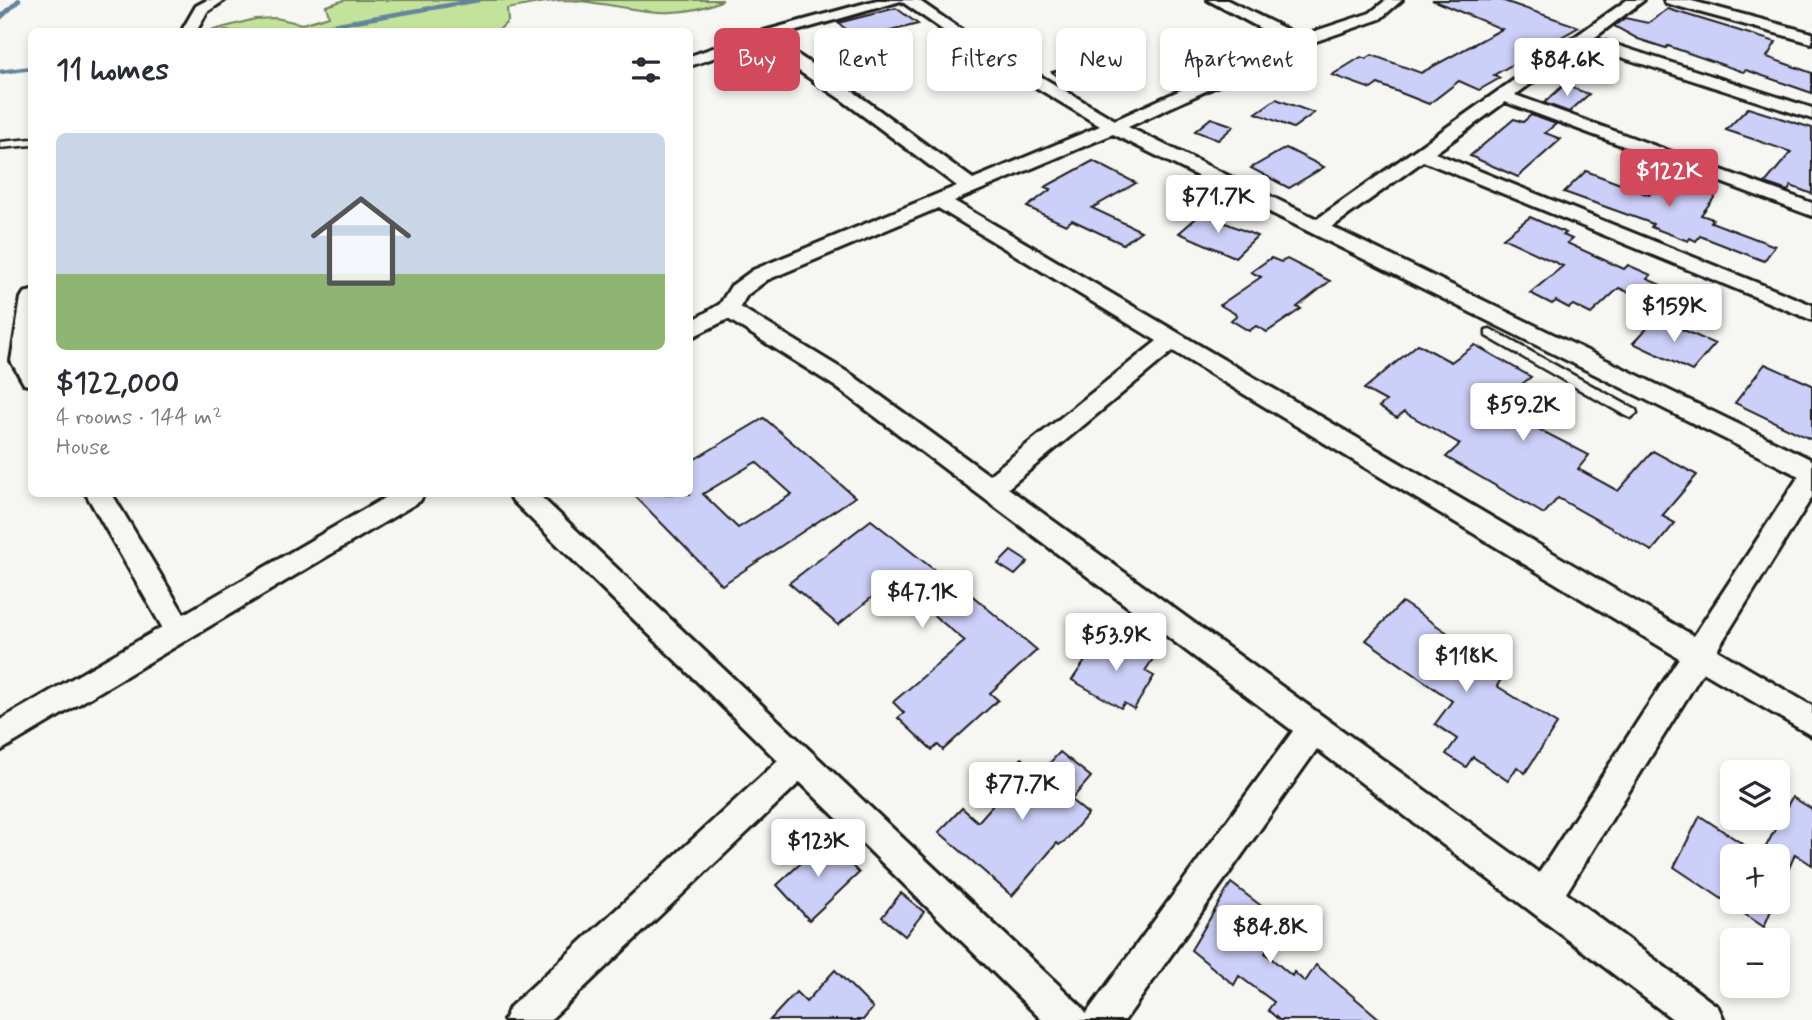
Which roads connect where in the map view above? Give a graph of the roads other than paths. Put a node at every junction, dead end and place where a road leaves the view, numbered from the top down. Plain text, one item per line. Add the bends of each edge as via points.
1 (218, 0) edge
2 (894, 0) edge
3 (908, 0) edge
4 (1215, 0) edge
5 (1395, 0) edge
6 (1637, 0) edge
7 (1671, 0) edge
8 (190, 28) edge
9 (792, 28) edge
10 (1271, 28) edge
11 (1317, 36) edge
12 (1812, 38) edge
13 (1582, 39) junction
14 (714, 53) edge
15 (693, 60) edge
16 (800, 64) edge
17 (1192, 91) edge
18 (1503, 96) junction
19 (1812, 114) edge
20 (1114, 127) junction
21 (28, 142) edge
22 (0, 145) edge
23 (1421, 154) junction
24 (971, 187) junction
25 (940, 201) junction
26 (1812, 210) edge
27 (1319, 227) junction
28 (728, 309) junction
29 (1812, 313) edge
30 (693, 329) edge
31 (1490, 333) dead end
32 (1172, 340) junction
33 (1548, 340) junction
34 (1533, 357) junction
35 (1586, 359) junction
36 (28, 365) edge
37 (0, 370) edge
38 (1563, 375) junction
39 (1631, 413) dead end
40 (1812, 471) edge
41 (1812, 476) edge
42 (989, 488) junction
43 (101, 497) edge
44 (406, 497) edge
45 (525, 497) edge
46 (178, 629) junction
47 (1699, 656) junction
48 (1812, 722) edge
49 (1314, 728) junction
50 (0, 737) edge
51 (800, 761) junction
52 (1543, 897) junction
53 (523, 1020) edge
54 (1069, 1020) edge
55 (1102, 1020) edge
56 (1705, 1020) edge

1 - 8 street via 201,9
2 - 9 street
3 - 20 street
4 - 10 street
5 - 11 street via 1375,16
6 - 13 street
7 - 12 street
13 - 18 street
13 - 19 street
14 - 15 street
16 - 24 street
17 - 20 street
18 - 23 street
18 - 26 street
20 - 24 street
20 - 27 street
21 - 22 lane
23 - 27 street
23 - 29 street
24 - 25 street
25 - 28 street via 760,275 739,291
25 - 32 street
27 - 33 street
28 - 30 street
28 - 42 street via 844,381
31 - 34 lane
32 - 42 street
32 - 47 street
33 - 34 lane
33 - 35 street
34 - 38 lane
35 - 38 lane
35 - 40 street
36 - 37 street
38 - 39 lane
41 - 47 street
42 - 49 street
43 - 46 street
44 - 46 street
45 - 51 street
46 - 50 street
47 - 48 street
47 - 52 street
49 - 52 street
49 - 55 street
51 - 53 street
51 - 54 street
52 - 56 street

